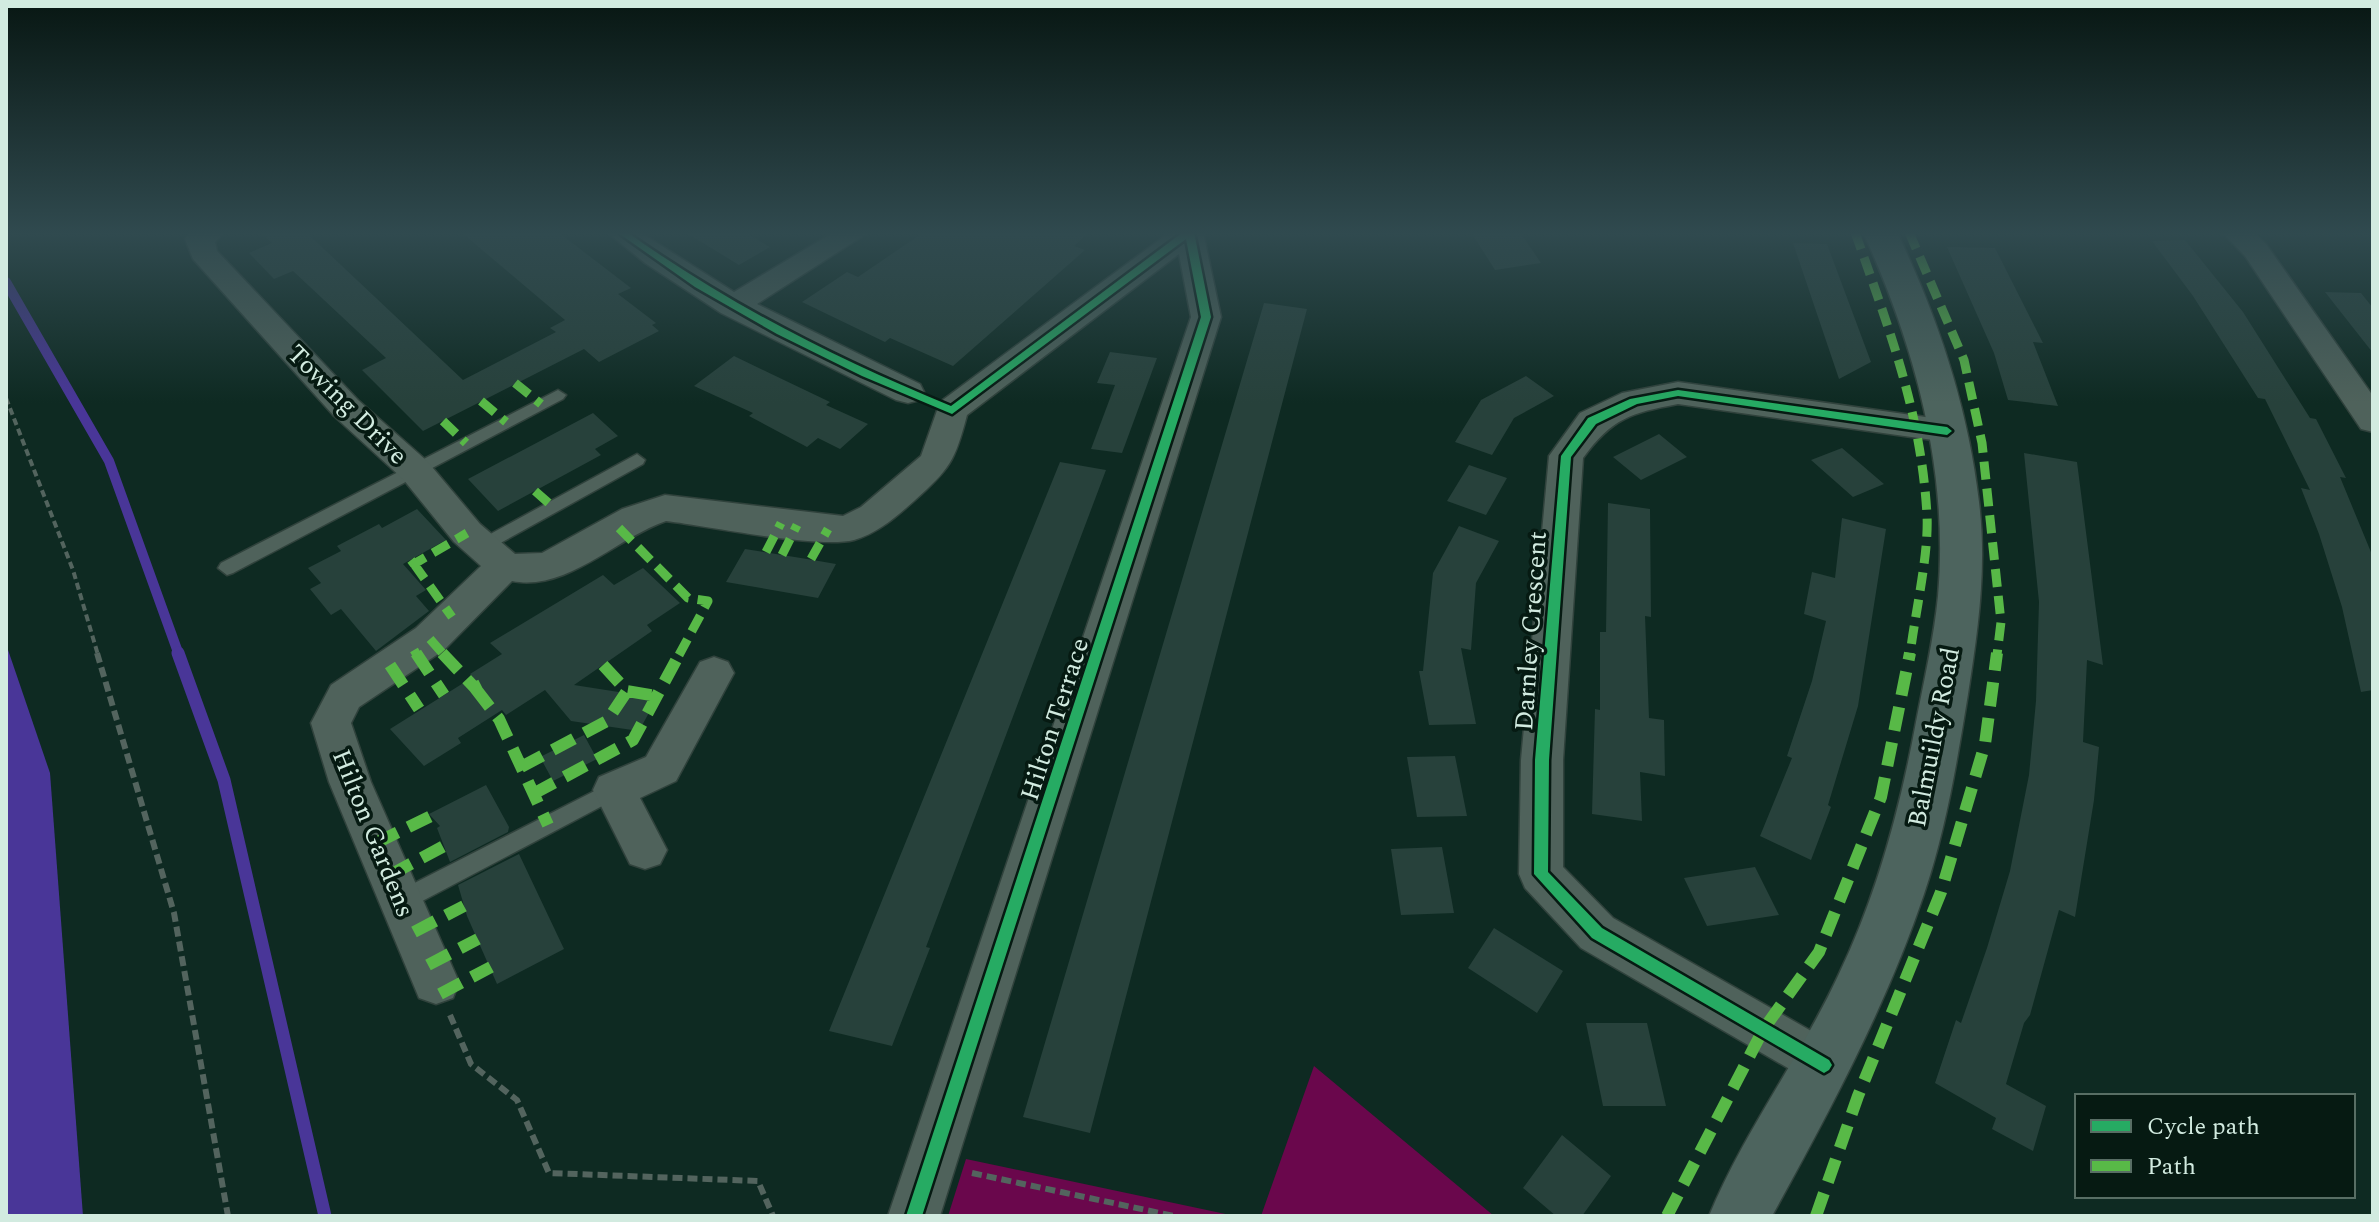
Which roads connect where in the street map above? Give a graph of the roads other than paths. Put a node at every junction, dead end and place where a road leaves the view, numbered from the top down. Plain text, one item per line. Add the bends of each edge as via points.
1 (236, 289) edge
2 (703, 289) edge
3 (760, 289) edge
4 (1100, 289) edge
5 (1200, 289) edge
6 (1907, 289) edge
7 (2283, 289) edge
8 (732, 306) junction
9 (558, 395) dead end
10 (928, 400) junction
11 (2373, 421) edge
12 (1947, 431) junction
13 (637, 460) dead end
14 (415, 470) junction
15 (492, 557) junction
16 (227, 568) dead end
17 (714, 673) dead end
18 (614, 790) junction
19 (645, 850) dead end
20 (401, 901) junction
21 (436, 982) road end
22 (1824, 1065) junction
23 (914, 1216) edge
24 (1739, 1216) edge

1 - 14 street, Towing Drive via 346,408
2 - 8 street
3 - 8 street
4 - 10 street
5 - 23 street, Hilton Terrace via 1206,317
6 - 12 street, Balmuildy Road via 1929,348
7 - 11 street
8 - 10 street
9 - 14 lane, Towing Drive
10 - 15 street via 940,453 934,464 862,523 834,530 665,508 635,518 551,565 525,570
12 - 22 street, Balmuildy Road via 1960,594 1930,785 1890,919
12 - 22 street, Darnley Crescent via 1678,393 1634,401 1592,421 1566,456 1542,760 1541,874 1597,933
13 - 15 lane
14 - 15 street, Towing Drive
14 - 16 lane, Towing Drive
15 - 20 street, Hilton Gardens via 430,639 345,696 331,723
17 - 18 street via 661,769
18 - 19 street
18 - 20 lane
20 - 21 street, Hilton Gardens
22 - 24 street, Balmuildy Road

